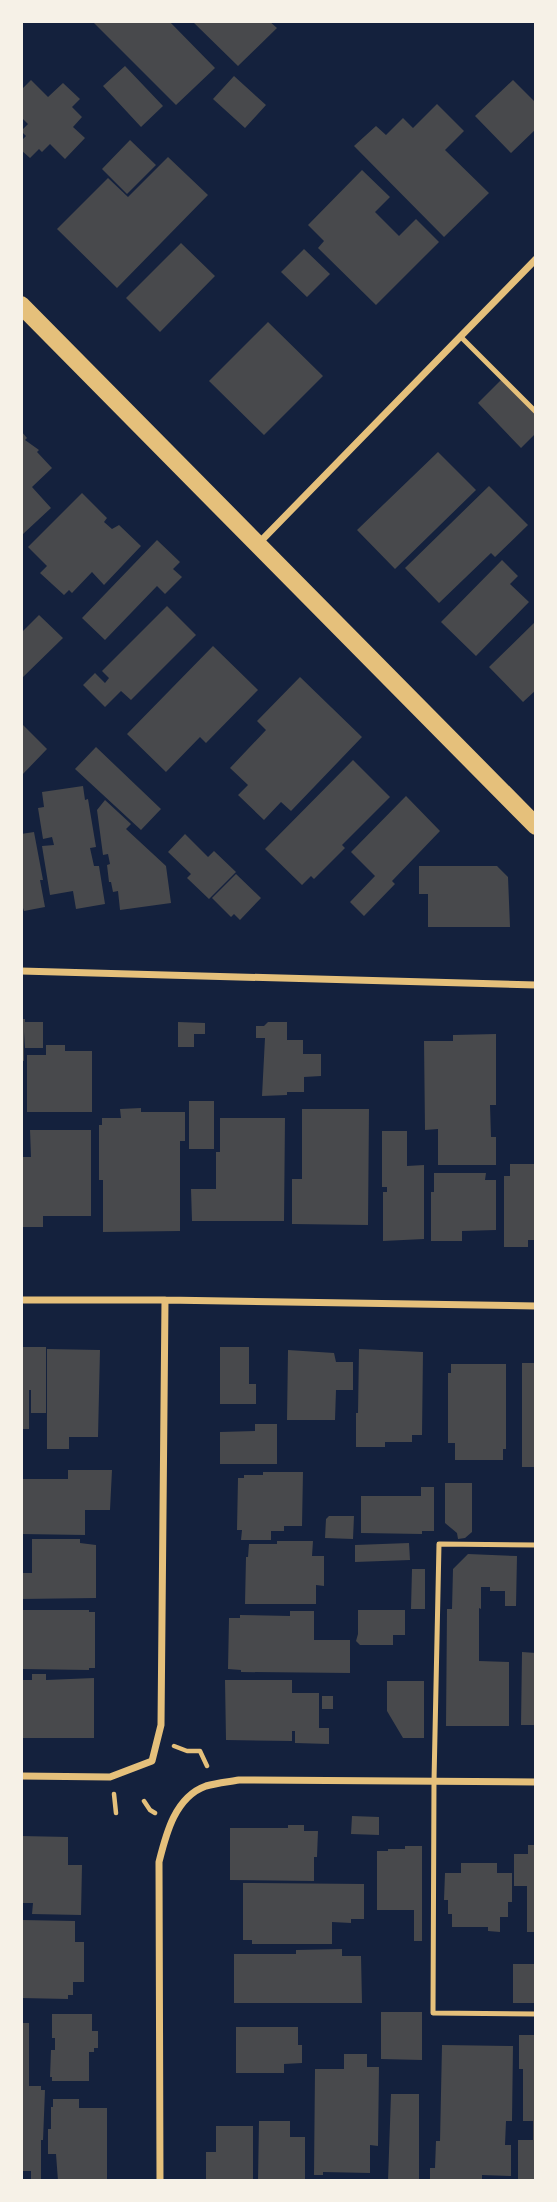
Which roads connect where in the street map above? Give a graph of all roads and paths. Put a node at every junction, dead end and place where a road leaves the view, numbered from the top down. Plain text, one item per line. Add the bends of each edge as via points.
1 (536, 259) edge
2 (21, 304) edge
3 (460, 337) junction
4 (536, 412) edge
5 (258, 544) junction
6 (536, 826) edge
7 (21, 971) edge
8 (536, 985) edge
9 (21, 1300) edge
10 (165, 1300) junction
11 (536, 1306) edge
12 (536, 1545) edge
13 (156, 1743) junction
14 (21, 1776) edge
15 (434, 1781) junction
16 (536, 1782) edge
17 (217, 1784) junction
18 (536, 2014) edge
19 (160, 2181) edge

1 - 3 street
2 - 5 main road
3 - 4 lane
3 - 5 street
5 - 6 main road
7 - 8 street
9 - 10 street
10 - 11 street
10 - 13 street via 161,1725
12 - 15 lane via 439,1544
13 - 14 street via 152,1760 110,1777
13 - 17 path via 200,1751
15 - 16 street
15 - 17 street via 239,1780
15 - 18 lane via 433,2013
17 - 19 street via 204,1787 182,1803 168,1828 159,1862

